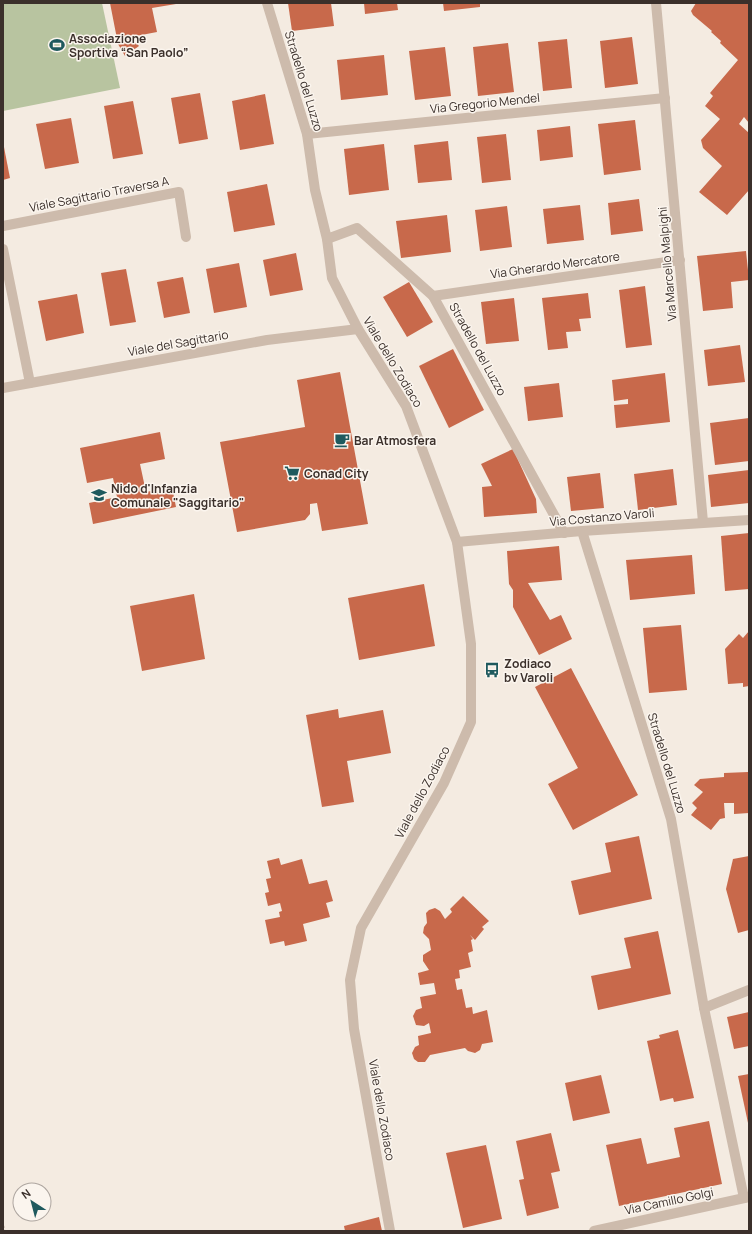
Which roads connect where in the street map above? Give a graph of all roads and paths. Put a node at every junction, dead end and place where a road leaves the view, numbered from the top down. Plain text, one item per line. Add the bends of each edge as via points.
1 (267, 3) edge
2 (656, 3) edge
3 (665, 98) junction
4 (307, 134) junction
5 (315, 190) joint
6 (3, 226) edge
7 (186, 237) dead end
8 (327, 239) junction
9 (3, 249) edge
10 (680, 260) junction
11 (433, 296) junction
12 (358, 329) junction
13 (30, 383) junction
14 (3, 388) edge
15 (749, 520) edge
16 (703, 522) junction
17 (582, 531) junction
18 (564, 533) junction
19 (457, 542) junction
20 (749, 990) edge
21 (704, 1008) junction
22 (746, 1197) edge
23 (3, 1226) edge
24 (4, 1231) edge
25 (390, 1231) edge
26 (594, 1231) edge

1 - 4 street, Stradello del Luzzo
2 - 3 street, Via Marcello Malpighi
3 - 4 street, Via Gregorio Mendel
3 - 10 street, Via Marcello Malpighi
4 - 5 street, Stradello del Luzzo
5 - 8 street, Viale dello Zodiaco
6 - 7 street, Viale Sagittario Traversa A via 178,192
8 - 11 street, Stradello del Luzzo via 357,228
8 - 12 street, Viale dello Zodiaco via 332,278
9 - 13 street
10 - 11 street, Via Gherardo Mercatore
10 - 16 street, Via Marcello Malpighi
11 - 18 street, Stradello del Luzzo
12 - 13 street, Viale del Sagittario via 267,340
12 - 19 street, Viale dello Zodiaco via 406,406
13 - 14 street, Viale del Sagittario
15 - 16 street, Via Costanzo Varoli
16 - 17 street, Via Costanzo Varoli
17 - 18 street, Via Costanzo Varoli
17 - 21 street, Stradello del Luzzo via 670,819
18 - 19 street, Via Costanzo Varoli
19 - 25 street, Viale dello Zodiaco via 471,644 471,722 444,783 361,928 350,980 354,1029
20 - 21 street
21 - 22 street, Stradello del Luzzo
22 - 26 street, Via Camillo Golgi
23 - 24 path

